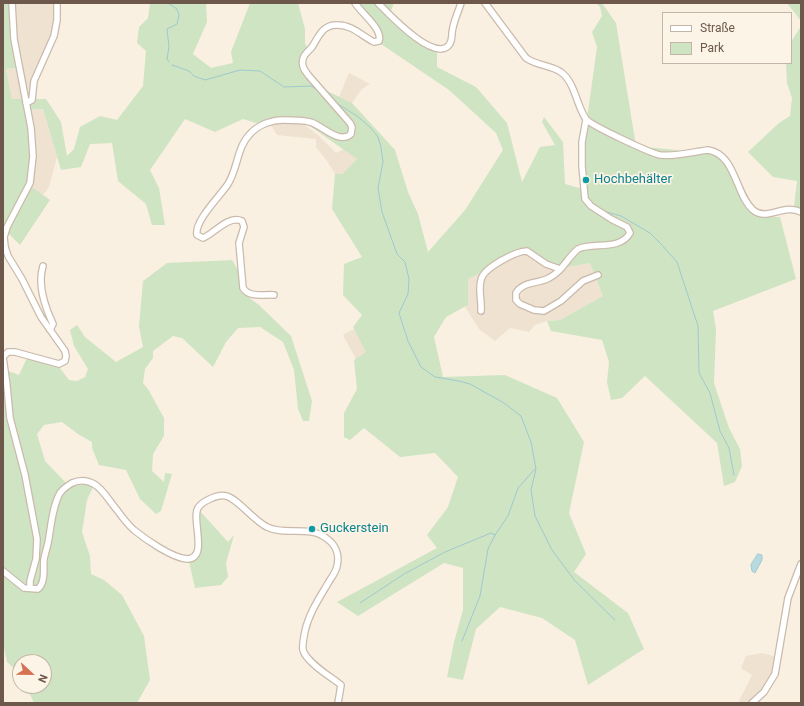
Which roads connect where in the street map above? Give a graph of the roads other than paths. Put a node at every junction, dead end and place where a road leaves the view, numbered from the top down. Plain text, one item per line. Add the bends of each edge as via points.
1 (12, 3) edge
2 (57, 3) edge
3 (355, 3) edge
4 (378, 3) edge
5 (461, 3) edge
6 (485, 3) edge
7 (26, 103) junction
8 (586, 120) junction
9 (801, 212) edge
10 (43, 266) dead end
11 (560, 269) junction
12 (598, 275) dead end
13 (274, 295) dead end
14 (481, 311) dead end
15 (50, 330) junction
16 (801, 564) edge
17 (3, 571) edge
18 (30, 588) junction
19 (338, 703) edge
20 (752, 703) edge

1 - 7 street via 14,39
2 - 7 street via 57,23 53,40 34,81 32,100
3 - 13 street via 378,30 379,40 374,42 348,26 331,25 320,33 305,54 303,62 309,76 350,123 351,134 339,136 313,123 302,121 273,121 258,127 248,135 230,180 196,232 203,238 230,221 242,221 244,227 239,247 243,288 252,295
4 - 5 street via 413,36 431,46 442,48 451,40
6 - 8 street via 526,58 555,69 565,76
7 - 15 street via 33,142 31,176 28,188 7,227 4,241 8,256
8 - 9 street via 656,154 712,151 727,162 743,196 755,212 768,214 790,209
8 - 11 street via 582,148 585,199 591,206 627,227 630,232 620,242 578,249
10 - 15 street via 42,290 53,324
11 - 12 street via 549,279 522,287 516,293 517,301 534,310 544,311 555,306 583,281
11 - 14 street via 546,264 527,251 519,252 488,269 482,276
15 - 18 street via 66,353 63,362 56,364 15,352 6,354 3,360 10,418 25,475 37,539
16 - 20 street via 788,598 774,674 764,692
17 - 18 street via 22,587
18 - 19 street via 38,589 42,583 45,554 56,503 63,490 71,484 84,481 95,484 134,530 166,551 186,559 192,558 197,551 198,508 212,498 227,496 268,528 317,533 333,544 338,558 337,566 311,610 303,638 303,651 309,660 341,685

